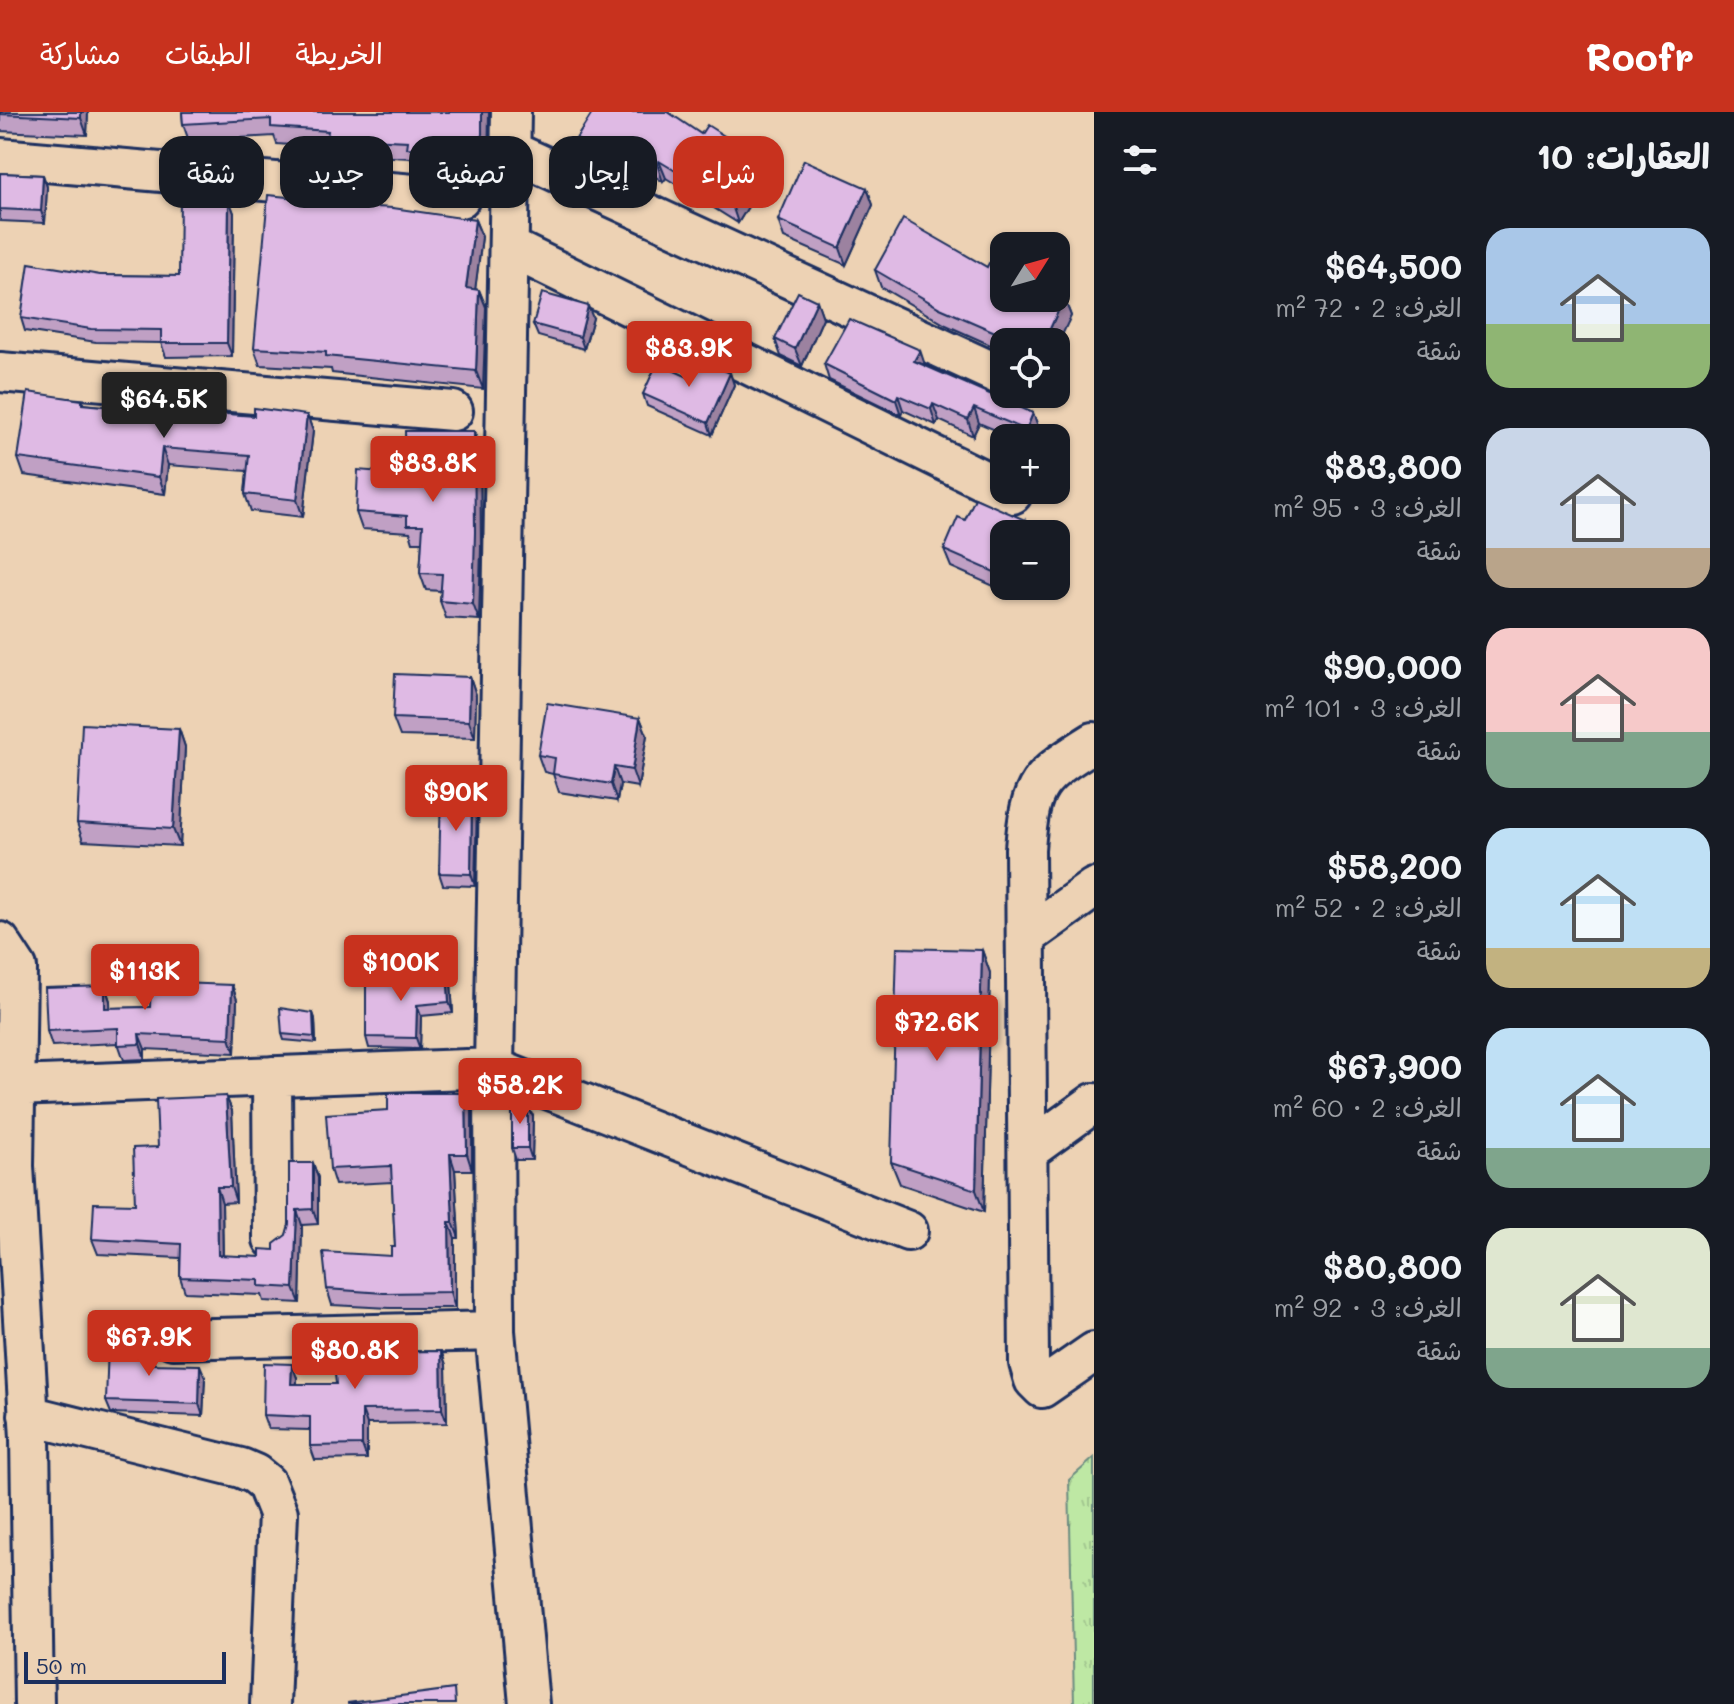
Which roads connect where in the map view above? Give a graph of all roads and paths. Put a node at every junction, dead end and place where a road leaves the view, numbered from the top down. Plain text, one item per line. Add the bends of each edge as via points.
1 (511, 112) edge
2 (511, 136) edge
3 (0, 158) edge
4 (533, 161) edge
5 (409, 194) edge
6 (510, 208) edge
7 (509, 247) junction
8 (990, 371) edge
9 (0, 372) edge
10 (453, 411) dead end
11 (990, 483) edge
12 (1094, 742) edge
13 (1094, 888) edge
14 (1026, 937) junction
15 (0, 942) edge
16 (494, 1068) junction
17 (272, 1076) junction
18 (15, 1086) junction
19 (1094, 1103) edge
20 (1028, 1151) junction
21 (7, 1166) edge
22 (908, 1231) dead end
23 (273, 1239) dead end
24 (495, 1331) junction
25 (173, 1339) dead end
26 (1094, 1352) edge
27 (28, 1415) junction
28 (34, 1704) edge
29 (270, 1704) edge
30 (529, 1704) edge

1 - 2 street
3 - 5 street
4 - 8 street
6 - 7 street
7 - 11 street
7 - 16 street
9 - 10 street
12 - 14 street via 1049,772 1034,793 1025,849
13 - 14 street
14 - 20 street
15 - 18 street via 17,968
16 - 17 street
16 - 22 street
16 - 24 street
17 - 18 street
17 - 23 street
18 - 21 street
19 - 20 street
20 - 26 street via 1029,1363 1034,1380 1042,1388
21 - 27 street
24 - 25 street
24 - 30 street
27 - 28 street
27 - 29 street via 241,1468 266,1483 278,1513

